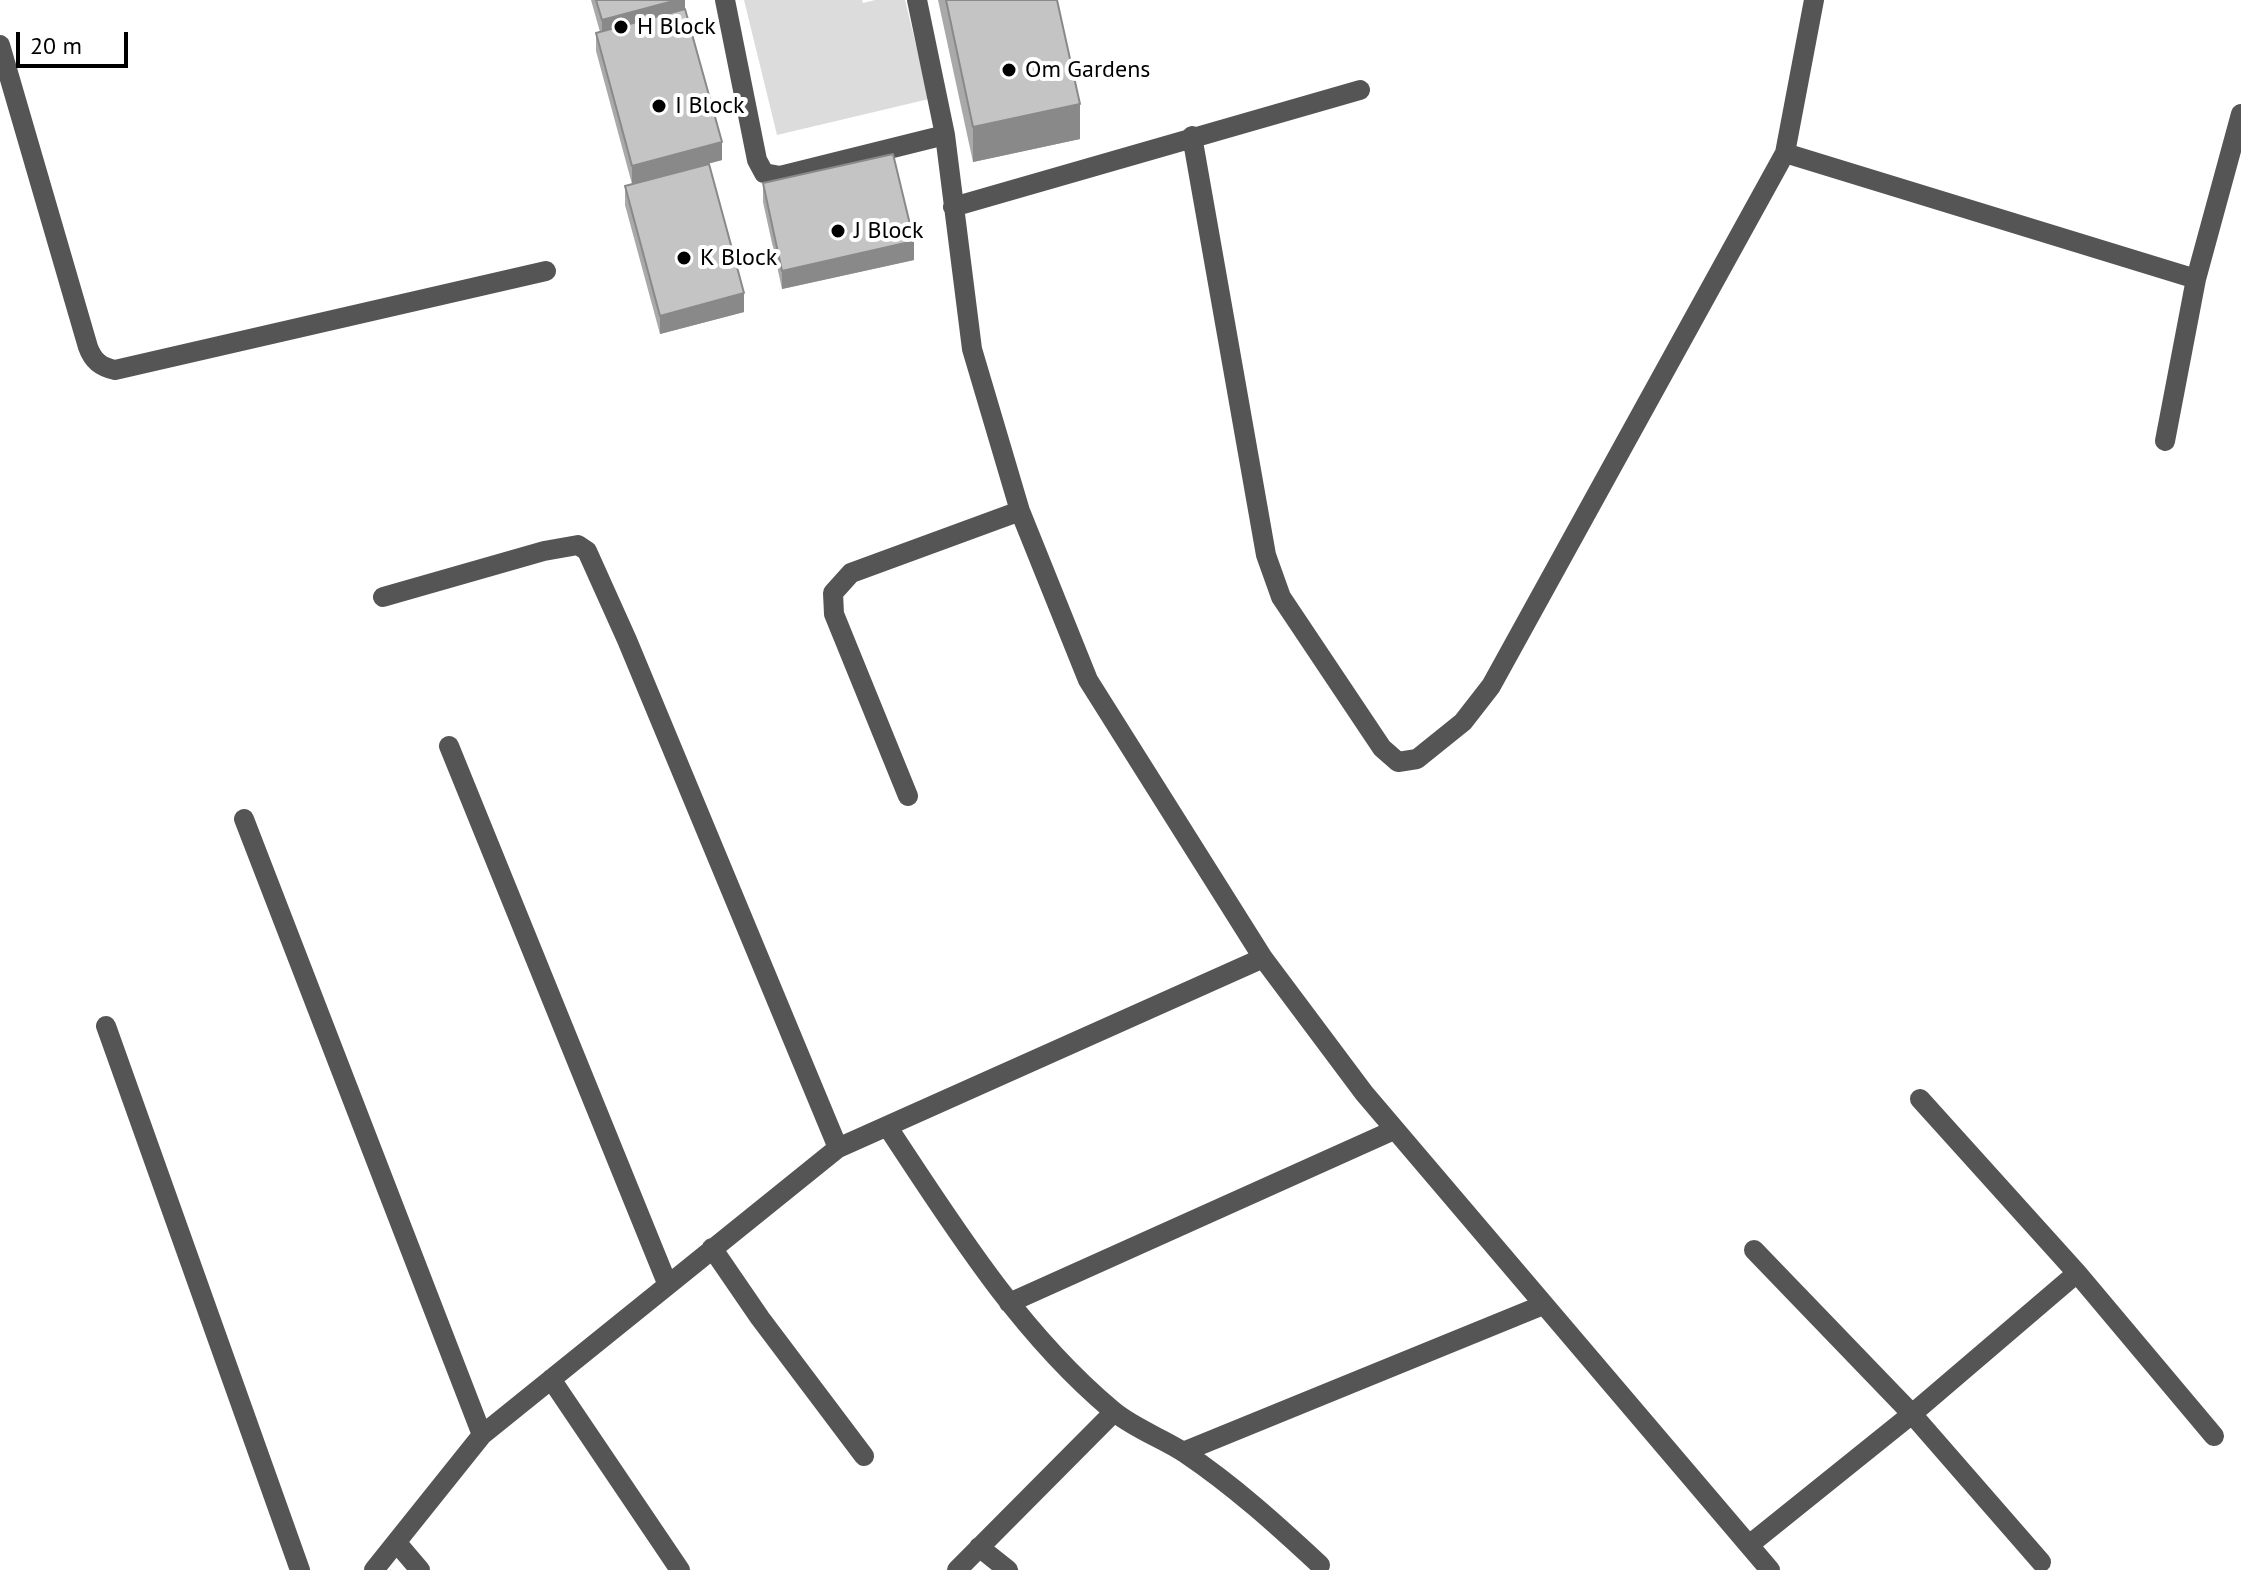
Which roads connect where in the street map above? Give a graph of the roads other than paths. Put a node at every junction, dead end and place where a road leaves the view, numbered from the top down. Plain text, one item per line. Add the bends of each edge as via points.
1 (725, 0) edge
2 (917, 0) edge
3 (1814, 0) edge
4 (0, 45) edge
5 (1360, 90) dead end
6 (2241, 114) edge
7 (945, 135) junction
8 (1192, 136) junction
9 (1785, 153) junction
10 (953, 207) junction
11 (546, 271) dead end
12 (2196, 279) junction
13 (2165, 441) dead end
14 (1020, 511) junction
15 (383, 597) dead end
16 (449, 746) dead end
17 (908, 796) dead end
18 (244, 819) dead end
19 (1263, 958) junction
20 (106, 1026) dead end
21 (1920, 1099) dead end
22 (887, 1126) junction
23 (1394, 1130) junction
24 (838, 1148) junction
25 (712, 1248) junction
26 (1754, 1250) dead end
27 (2077, 1273) junction
28 (667, 1283) junction
29 (1009, 1303) junction
30 (1543, 1305) junction
31 (551, 1379) junction
32 (1114, 1412) junction
33 (1912, 1414) junction
34 (482, 1435) junction
35 (2214, 1436) dead end
36 (1183, 1452) junction
37 (864, 1456) dead end
38 (397, 1543) junction
39 (1749, 1545) junction
40 (979, 1547) junction
41 (2041, 1562) dead end
42 (1320, 1565) dead end
43 (300, 1570) edge
44 (374, 1570) edge
45 (420, 1570) edge
46 (680, 1570) edge
47 (957, 1570) edge
48 (1008, 1570) edge
49 (1770, 1570) edge

1 - 7 street via 764,173 780,176
2 - 7 street
3 - 9 street
4 - 11 street via 88,347 104,368 115,370
5 - 8 street
6 - 12 street
7 - 10 street
8 - 9 street via 1272,576 1382,748 1398,762 1417,759 1463,722 1491,686
8 - 10 street
9 - 12 street
10 - 14 street via 972,349
12 - 13 street
14 - 17 street via 851,573 833,593 834,614
14 - 19 street via 1088,680
15 - 24 street via 544,551 578,545 587,551
16 - 28 street
18 - 34 street
19 - 22 street
19 - 23 street
20 - 43 street
21 - 27 street
22 - 24 street
22 - 29 street
23 - 29 street
23 - 30 street
24 - 25 street
25 - 28 street
25 - 37 street
26 - 33 street
27 - 33 street
27 - 35 street
28 - 31 street
29 - 32 street
30 - 36 street
30 - 39 street
31 - 34 street
31 - 46 street
32 - 36 street
32 - 40 street
33 - 39 street
33 - 41 street
34 - 38 street
36 - 42 street via 1258,1507
38 - 44 street
38 - 45 street
39 - 49 street
40 - 47 street
40 - 48 street

